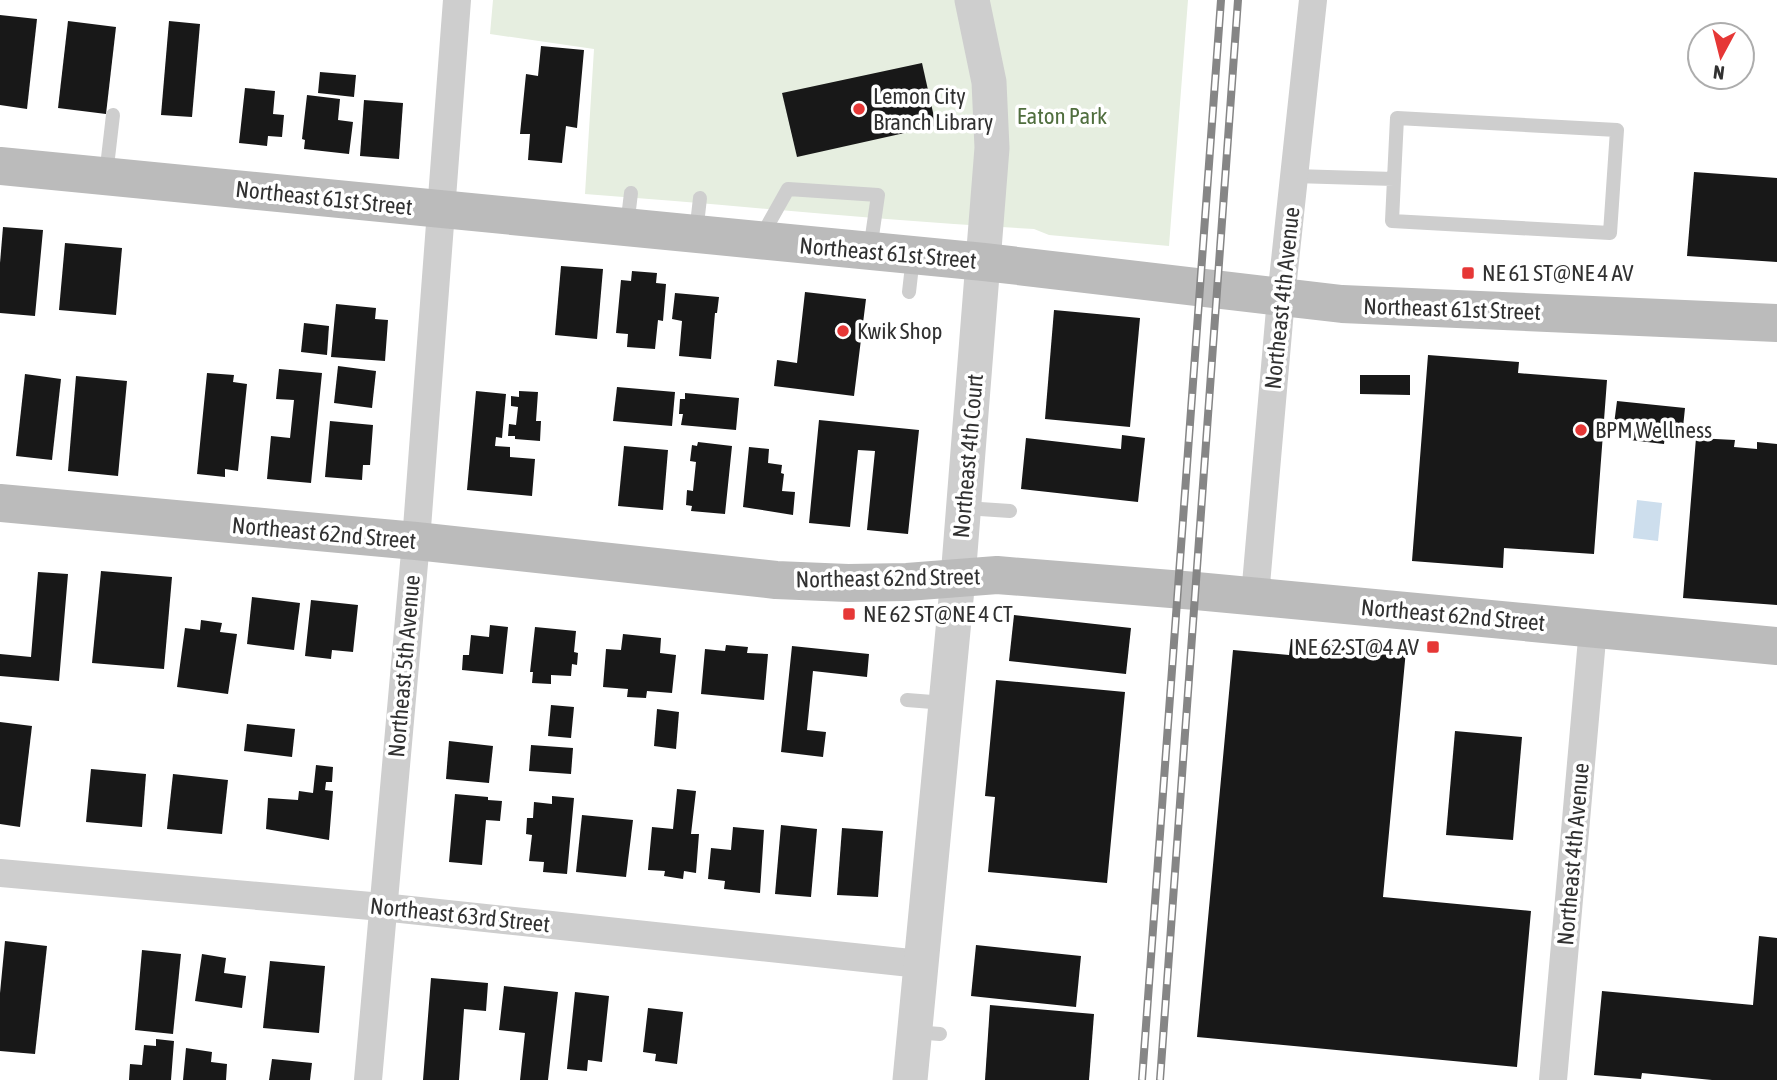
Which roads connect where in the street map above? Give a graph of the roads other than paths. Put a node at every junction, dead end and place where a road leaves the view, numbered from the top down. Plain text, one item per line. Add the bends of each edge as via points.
1 (457, 0) edge
2 (972, 0) edge
3 (1313, 0) edge
4 (113, 115) dead end
5 (0, 166) edge
6 (106, 176) junction
7 (1294, 176) junction
8 (1394, 179) junction
9 (441, 210) junction
10 (758, 241) junction
11 (870, 252) junction
12 (984, 262) junction
13 (1281, 298) junction
14 (1777, 323) edge
15 (0, 503) edge
16 (963, 508) junction
17 (1010, 512) dead end
18 (416, 541) junction
19 (958, 578) junction
20 (1255, 597) junction
21 (1593, 628) junction
22 (1777, 646) edge
23 (907, 700) dead end
24 (945, 704) junction
25 (0, 873) edge
26 (382, 907) junction
27 (920, 964) junction
28 (368, 1080) edge
29 (910, 1080) edge
30 (1553, 1080) edge

1 - 9 street, Northeast 5th Avenue
2 - 12 street, Northeast 4th Court via 992,116
3 - 7 street, Northeast 4th Avenue
4 - 6 lane
5 - 6 main road, Northeast 61st Street
6 - 9 main road, Northeast 61st Street
7 - 8 lane
7 - 13 street, Northeast 4th Avenue
8 - 8 lane via 1392,221 1610,233 1617,130 1397,118
9 - 10 main road, Northeast 61st Street via 629,210 698,216
9 - 18 street, Northeast 5th Avenue
10 - 11 main road, Northeast 61st Street
10 - 11 lane via 789,189 878,195
11 - 12 main road, Northeast 61st Street via 911,274
12 - 13 main road, Northeast 61st Street
12 - 16 street, Northeast 4th Court
13 - 14 main road, Northeast 61st Street
13 - 20 street, Northeast 4th Avenue
15 - 18 main road, Northeast 62nd Street
16 - 17 lane
16 - 19 street, Northeast 4th Court
18 - 19 main road, Northeast 62nd Street via 776,580 848,583
18 - 26 street, Northeast 5th Avenue
19 - 20 main road, Northeast 62nd Street via 997,575
19 - 24 street, Northeast 4th Court
20 - 21 main road, Northeast 62nd Street
21 - 22 main road, Northeast 62nd Street
21 - 30 street, Northeast 4th Avenue
23 - 24 lane
24 - 27 street, Northeast 4th Court
25 - 26 street, Northeast 63rd Street
26 - 27 street, Northeast 63rd Street
26 - 28 street, Northeast 5th Avenue
27 - 29 street, Northeast 4th Court via 927,1033

